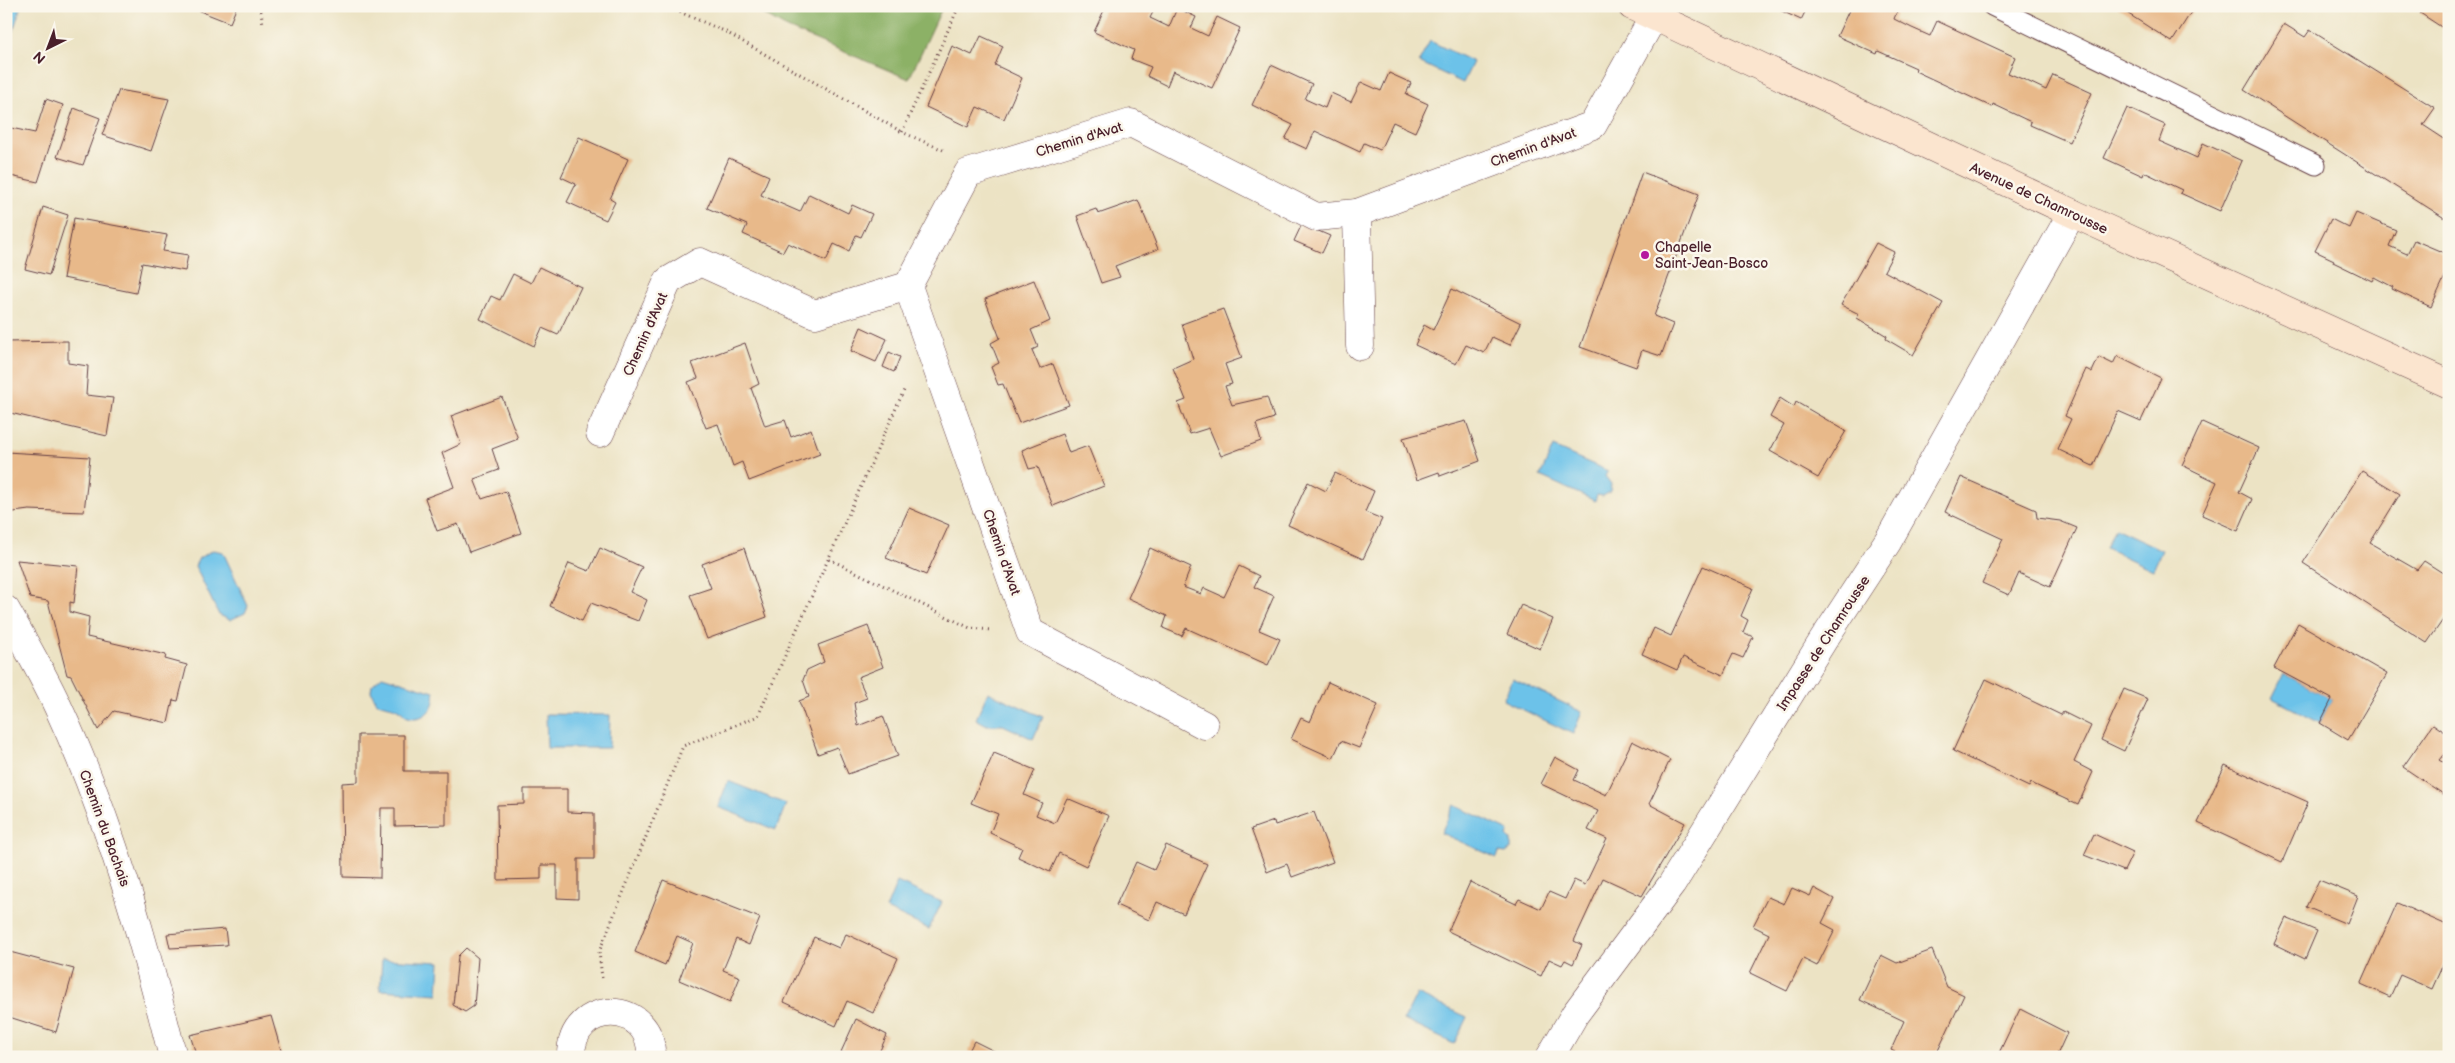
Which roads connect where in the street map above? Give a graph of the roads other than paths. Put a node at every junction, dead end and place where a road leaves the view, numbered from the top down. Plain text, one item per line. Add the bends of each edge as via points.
1 (1992, 6) edge
2 (1643, 11) edge
3 (2316, 165) dead end
4 (1357, 213) junction
5 (2072, 214) junction
6 (908, 286) junction
7 (1360, 346) dead end
8 (2449, 384) edge
9 (600, 433) dead end
10 (6, 610) edge
11 (1204, 725) dead end
12 (173, 1057) edge
13 (572, 1057) edge
14 (651, 1057) edge
15 (1550, 1057) edge

1 - 3 lane
2 - 4 street, Chemin d'Avat via 1593,125
2 - 5 street, Avenue de Chamrousse
4 - 6 street, Chemin d'Avat via 1316,217 1131,122 968,173
4 - 7 street
5 - 8 street, Avenue de Chamrousse
5 - 15 street, Impasse de Chamrousse via 1888,541 1672,884 1575,1014
6 - 9 street, Chemin d'Avat via 815,314 700,262 668,281
6 - 11 street, Chemin d'Avat via 1030,632
10 - 12 street, Chemin du Bachais via 58,707 110,835 143,940
13 - 14 street via 572,1042 584,1022 613,1012 629,1016 642,1026 650,1040

